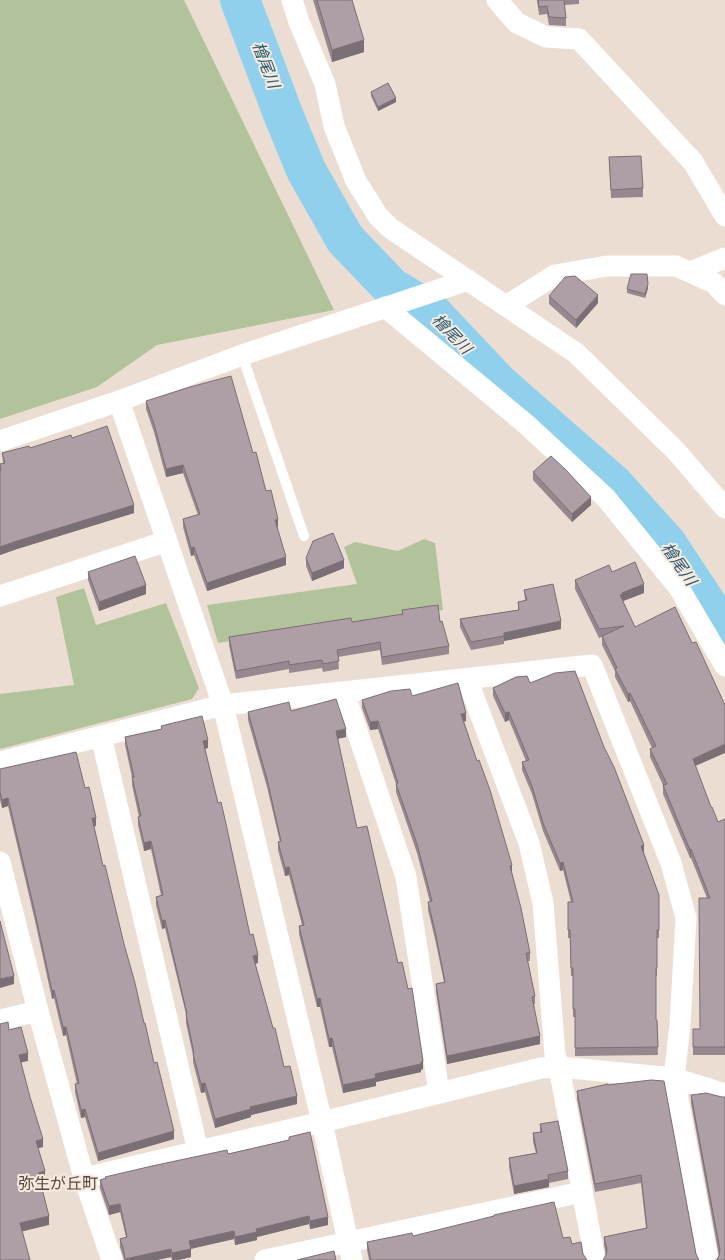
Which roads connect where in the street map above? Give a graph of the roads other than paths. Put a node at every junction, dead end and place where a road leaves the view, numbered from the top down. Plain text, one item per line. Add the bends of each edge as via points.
1 (292, 0) edge
2 (497, 0) edge
3 (725, 216) edge
4 (725, 258) edge
5 (690, 272) junction
6 (468, 280) junction
7 (725, 295) edge
8 (506, 306) junction
9 (385, 307) junction
10 (242, 355) junction
11 (119, 401) junction
12 (0, 440) edge
13 (725, 508) edge
14 (304, 536) dead end
15 (167, 541) junction
16 (0, 596) edge
17 (725, 666) edge
18 (467, 679) junction
19 (344, 692) junction
20 (223, 705) junction
21 (101, 736) junction
22 (0, 762) edge
23 (0, 862) edge
24 (4, 891) edge
25 (38, 1011) junction
26 (0, 1020) edge
27 (559, 1067) junction
28 (674, 1078) junction
29 (439, 1092) junction
30 (725, 1094) edge
31 (322, 1122) junction
32 (198, 1151) junction
33 (84, 1178) junction
34 (582, 1192) junction
35 (350, 1251) edge
36 (112, 1260) edge
37 (265, 1260) edge
38 (595, 1260) edge
39 (708, 1260) edge

1 - 6 street via 325,84 334,126 356,181 378,216 390,228
2 - 3 street via 517,23 546,37 579,39 693,162
4 - 5 street
5 - 7 street via 714,283
5 - 8 street via 676,266 607,266 555,275
6 - 8 street
6 - 9 street
8 - 13 street via 576,353 676,451
9 - 10 street
9 - 17 street via 526,424 606,498 679,588
10 - 11 street
10 - 14 lane
11 - 12 street
11 - 15 street
15 - 16 street
15 - 20 street
18 - 19 street
18 - 27 street via 529,843 543,903 555,1055
18 - 28 street via 592,665 670,863 686,918 680,1025
19 - 20 street
19 - 29 street via 406,877
20 - 21 street
20 - 31 street
21 - 22 street
21 - 32 street
23 - 24 street
24 - 25 street
25 - 26 street
25 - 33 street
27 - 28 street
27 - 29 street via 541,1068
27 - 34 street
28 - 30 street
28 - 39 street
29 - 31 street
31 - 32 street
31 - 35 street
32 - 33 street
33 - 36 street
34 - 35 street
34 - 38 street
35 - 37 street

